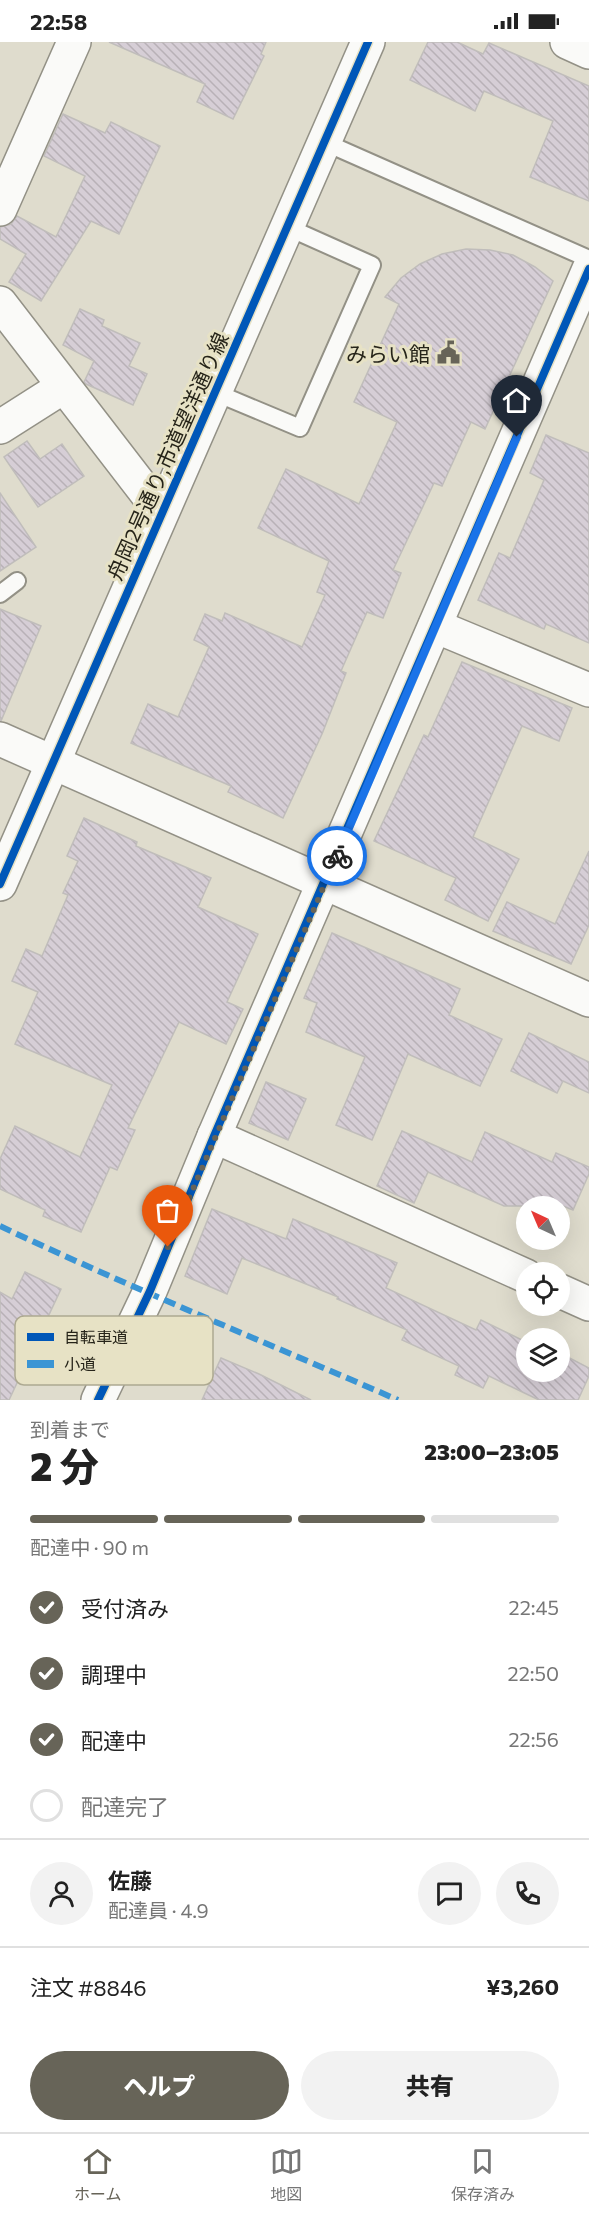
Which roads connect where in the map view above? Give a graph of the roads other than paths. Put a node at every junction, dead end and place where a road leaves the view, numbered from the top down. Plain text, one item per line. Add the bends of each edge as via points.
1 (74, 42) edge
2 (368, 42) edge
3 (567, 42) edge
4 (589, 52) edge
5 (324, 142) junction
6 (0, 209) edge
7 (286, 227) junction
8 (589, 259) edge
9 (589, 269) edge
10 (0, 303) edge
11 (63, 387) junction
12 (214, 392) junction
13 (0, 427) edge
14 (161, 512) junction
15 (17, 581) dead end
16 (0, 594) edge
17 (435, 626) junction
18 (589, 690) edge
19 (0, 739) edge
20 (53, 761) junction
21 (0, 884) edge
22 (325, 884) junction
23 (589, 999) edge
24 (214, 1137) junction
25 (516, 1272) edge
26 (570, 1295) edge
27 (589, 1304) edge
28 (138, 1316) edge
29 (105, 1385) edge
30 (98, 1400) edge

1 - 6 street
2 - 5 street, 舟岡2号通り,市道望洋通り線
3 - 4 street
5 - 7 street, 舟岡2号通り,市道望洋通り線
5 - 8 lane
7 - 12 street, 舟岡2号通り,市道望洋通り線
7 - 12 lane via 372,265 300,428
9 - 17 street
10 - 11 street
11 - 13 street
11 - 14 street
12 - 14 street, 舟岡2号通り,市道望洋通り線
14 - 20 street, 舟岡2号通り,市道望洋通り線
15 - 16 lane
17 - 18 street
17 - 22 street
19 - 20 street
20 - 21 street, 舟岡2号通り,市道望洋通り線
20 - 22 street
22 - 23 street
22 - 24 street
24 - 25 street
24 - 28 street
26 - 27 street
29 - 30 street

